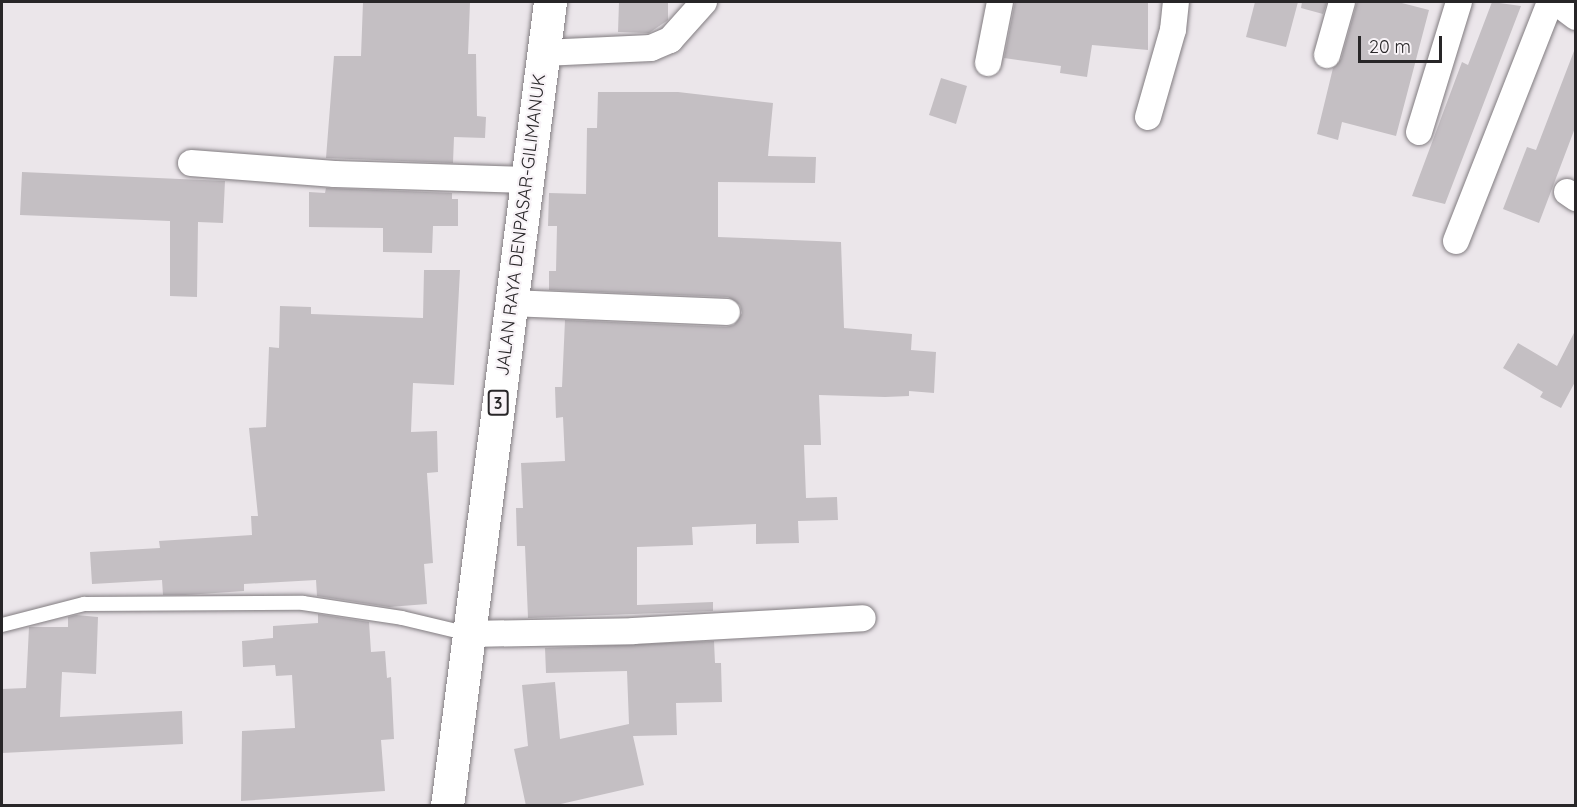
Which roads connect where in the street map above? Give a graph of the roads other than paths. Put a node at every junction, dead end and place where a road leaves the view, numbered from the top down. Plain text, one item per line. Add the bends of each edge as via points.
1 (550, 2) edge
2 (704, 2) edge
3 (1000, 2) edge
4 (1176, 2) edge
5 (1342, 2) edge
6 (1459, 2) edge
7 (1550, 2) edge
8 (1556, 2) edge
9 (1575, 17) edge
10 (543, 53) junction
11 (1327, 54) dead end
12 (988, 63) dead end
13 (1148, 117) dead end
14 (1419, 132) dead end
15 (191, 163) dead end
16 (527, 180) junction
17 (1456, 241) dead end
18 (511, 303) junction
19 (728, 312) dead end
20 (863, 618) dead end
21 (2, 626) edge
22 (469, 634) junction
23 (447, 806) edge

1 - 10 highway, JALAN RAYA DENPASAR-GILIMANUK / 3
2 - 10 street via 670,40 651,48
3 - 12 street
4 - 13 street via 1173,30
5 - 11 street
6 - 14 street
7 - 17 street
8 - 9 street
10 - 16 highway, JALAN RAYA DENPASAR-GILIMANUK / 3
15 - 16 street via 335,174
16 - 18 highway, JALAN RAYA DENPASAR-GILIMANUK / 3
18 - 19 street
18 - 22 highway, JALAN RAYA DENPASAR-GILIMANUK / 3
20 - 22 street via 633,631
21 - 22 lane via 84,604 303,603 402,618
22 - 23 highway, JALAN RAYA DENPASAR-GILIMANUK / 3

